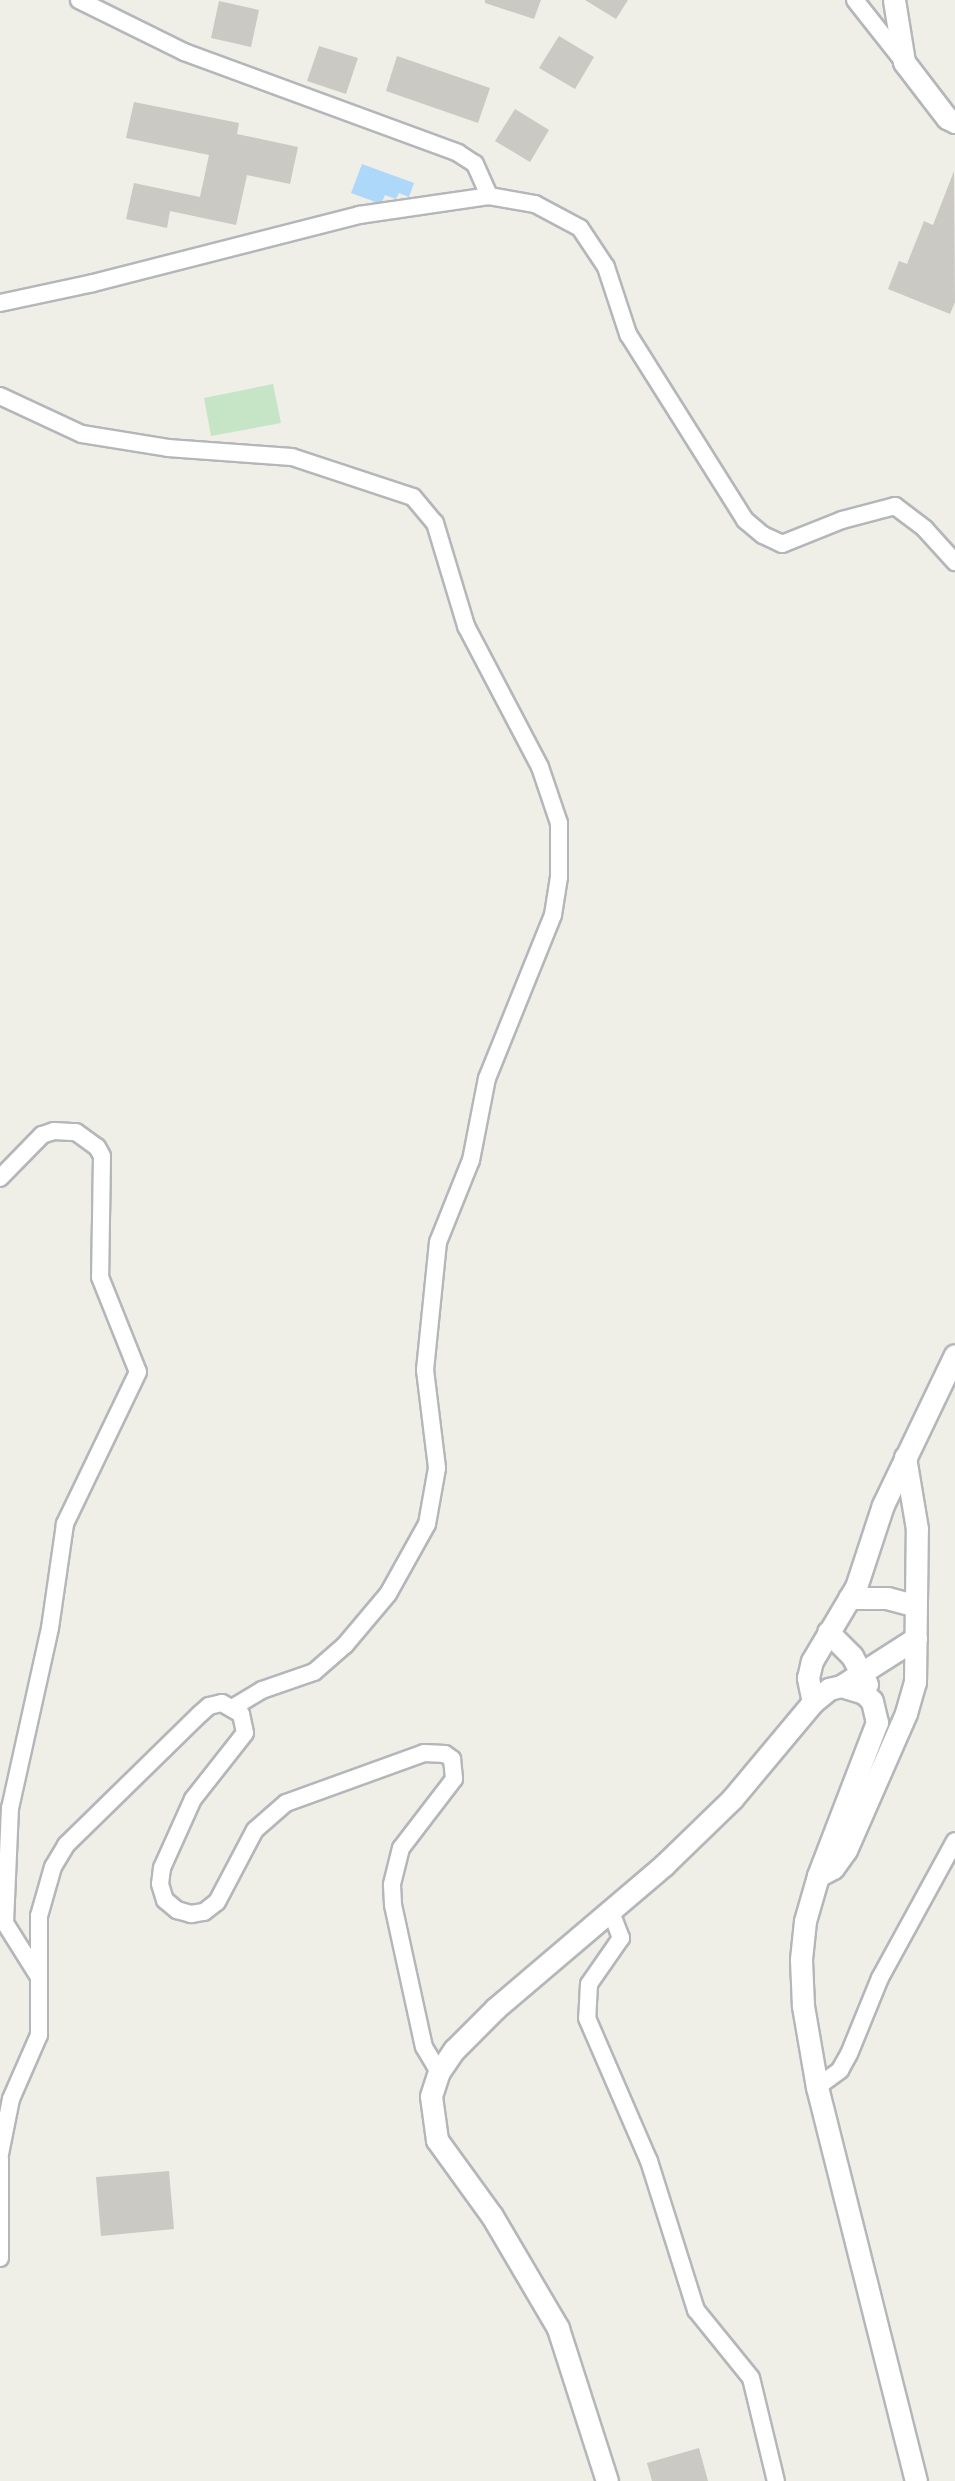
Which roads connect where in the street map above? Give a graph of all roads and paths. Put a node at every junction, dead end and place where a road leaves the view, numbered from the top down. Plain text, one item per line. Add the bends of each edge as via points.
1 (79, 0) edge
2 (855, 0) edge
3 (894, 0) edge
4 (904, 62) junction
5 (955, 122) edge
6 (489, 196) junction
7 (0, 303) edge
8 (0, 396) edge
9 (955, 562) edge
10 (0, 1178) edge
11 (955, 1355) edge
12 (905, 1457) junction
13 (849, 1598) junction
14 (914, 1605) junction
15 (828, 1632) junction
16 (916, 1638) junction
17 (863, 1673) junction
18 (841, 1686) junction
19 (872, 1701) junction
20 (813, 1702) junction
21 (234, 1707) junction
22 (955, 1841) edge
23 (818, 1876) junction
24 (611, 1912) junction
25 (39, 1978) junction
26 (439, 2072) junction
27 (817, 2087) junction
28 (0, 2154) edge
29 (0, 2159) edge
30 (0, 2258) edge
31 (607, 2481) edge
32 (776, 2481) edge
33 (916, 2481) edge

1 - 6 street via 184,52 458,153 475,164
2 - 4 street
3 - 4 street
4 - 5 street via 947,118
6 - 7 street via 359,215 93,284
6 - 9 street via 535,204 580,228 606,267 628,334 745,520 763,535 783,544 842,520 895,506 925,529
8 - 21 street via 82,434 168,448 292,457 413,497 435,523 466,626 540,767 559,823 559,877 553,915 487,1078 471,1160 438,1242 425,1370 437,1468 427,1524 388,1594 345,1645 314,1672 261,1690
10 - 25 street via 42,1136 54,1131 76,1132 97,1147 102,1156 100,1277 138,1372 65,1524 50,1628 10,1808 5,1923
11 - 12 street
12 - 13 street via 883,1505 863,1571
12 - 14 street via 917,1529
13 - 14 street via 887,1598
13 - 15 street
14 - 16 street
15 - 17 street
15 - 20 street via 809,1670
16 - 17 street
16 - 23 street via 918,1664 906,1713 846,1850 832,1868
17 - 18 street
17 - 19 street
18 - 19 street via 854,1688
18 - 20 street via 829,1689
19 - 23 street via 877,1722
20 - 24 street via 732,1799
21 - 25 street via 222,1703 208,1706 66,1845 44,1888 39,1916
21 - 26 street via 245,1722 245,1733 194,1799 162,1868 160,1884 165,1900 177,1910 191,1914 204,1912 217,1902 255,1830 286,1803 424,1753 445,1754 454,1764 454,1779 401,1848 392,1885 424,2047
22 - 27 street via 880,1978 849,2054 840,2070
23 - 27 street via 805,1921 801,1960 803,2006
24 - 26 street via 496,2008 454,2049
24 - 32 street via 621,1938 589,1984 587,2018 649,2161 696,2310 751,2378
25 - 28 street via 39,2035 11,2098
26 - 31 street via 431,2096 437,2140 492,2216 558,2328
27 - 33 street
29 - 30 street

